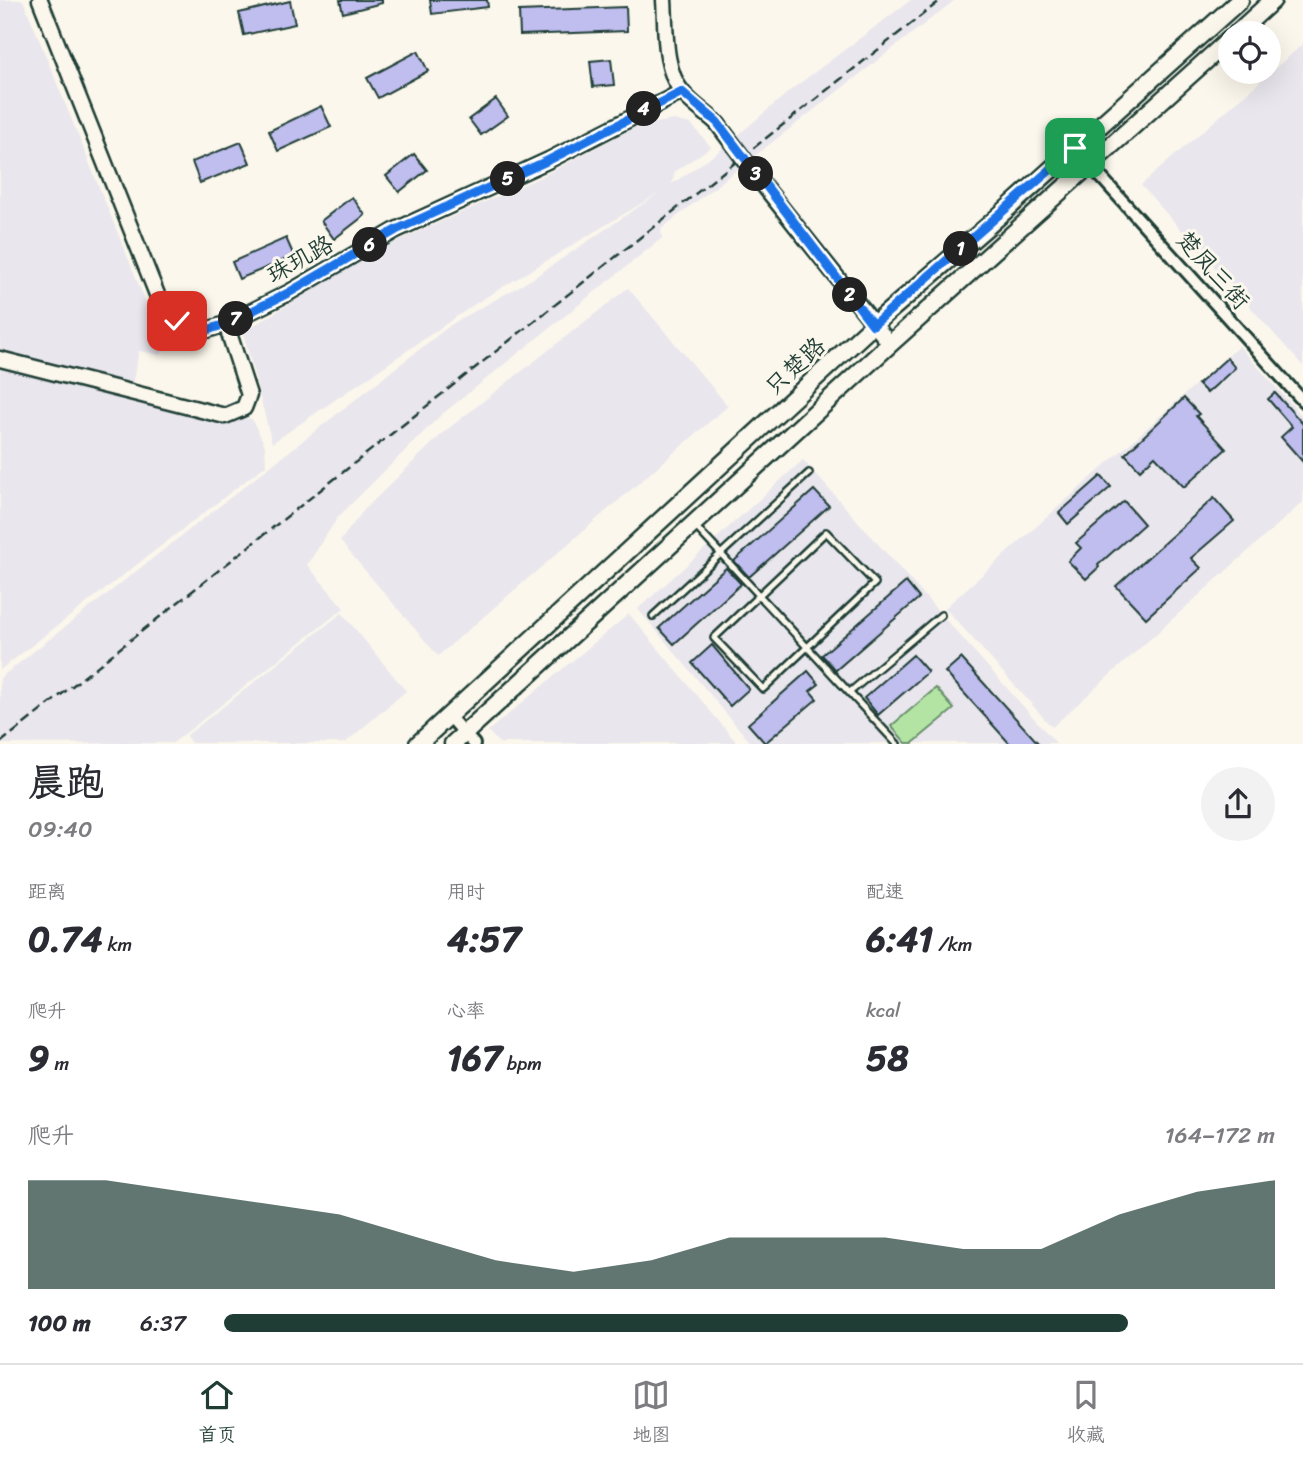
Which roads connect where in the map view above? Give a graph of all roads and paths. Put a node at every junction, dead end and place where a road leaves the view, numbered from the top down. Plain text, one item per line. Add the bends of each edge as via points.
1 (40, 0) edge
2 (664, 0) edge
3 (1240, 0) edge
4 (1273, 0) edge
5 (1250, 21) edge
6 (1218, 50) edge
7 (682, 92) junction
8 (1091, 166) junction
9 (226, 324) junction
10 (873, 325) junction
11 (890, 344) junction
12 (0, 359) edge
13 (1303, 401) edge
14 (809, 473) dead end
15 (694, 524) junction
16 (722, 554) junction
17 (759, 595) junction
18 (941, 615) dead end
19 (653, 616) dead end
20 (807, 647) junction
21 (850, 692) junction
22 (449, 716) junction
23 (464, 740) edge
24 (418, 744) edge
25 (897, 744) edge

1 - 9 street, 珠玑路 via 160,302 185,326 207,330
2 - 7 street via 669,54
3 - 10 main road, 只楚路
4 - 5 main road
6 - 8 main road, 只楚路
7 - 9 street, 珠玑路 via 396,230
7 - 10 street, bridge via 717,122
8 - 11 main road, 只楚路
8 - 13 street, 楚凤三街
9 - 12 street via 249,395 244,408 225,416
10 - 11 street
10 - 22 main road, 只楚路
11 - 15 main road, 只楚路
14 - 16 lane
15 - 16 lane
15 - 23 main road, 只楚路
16 - 17 lane
16 - 19 lane
17 - 20 lane
17 - 20 lane via 714,638 763,689
17 - 20 lane via 826,532 875,583
18 - 21 lane
20 - 21 lane
21 - 25 lane
22 - 23 street
22 - 24 main road, 只楚路

